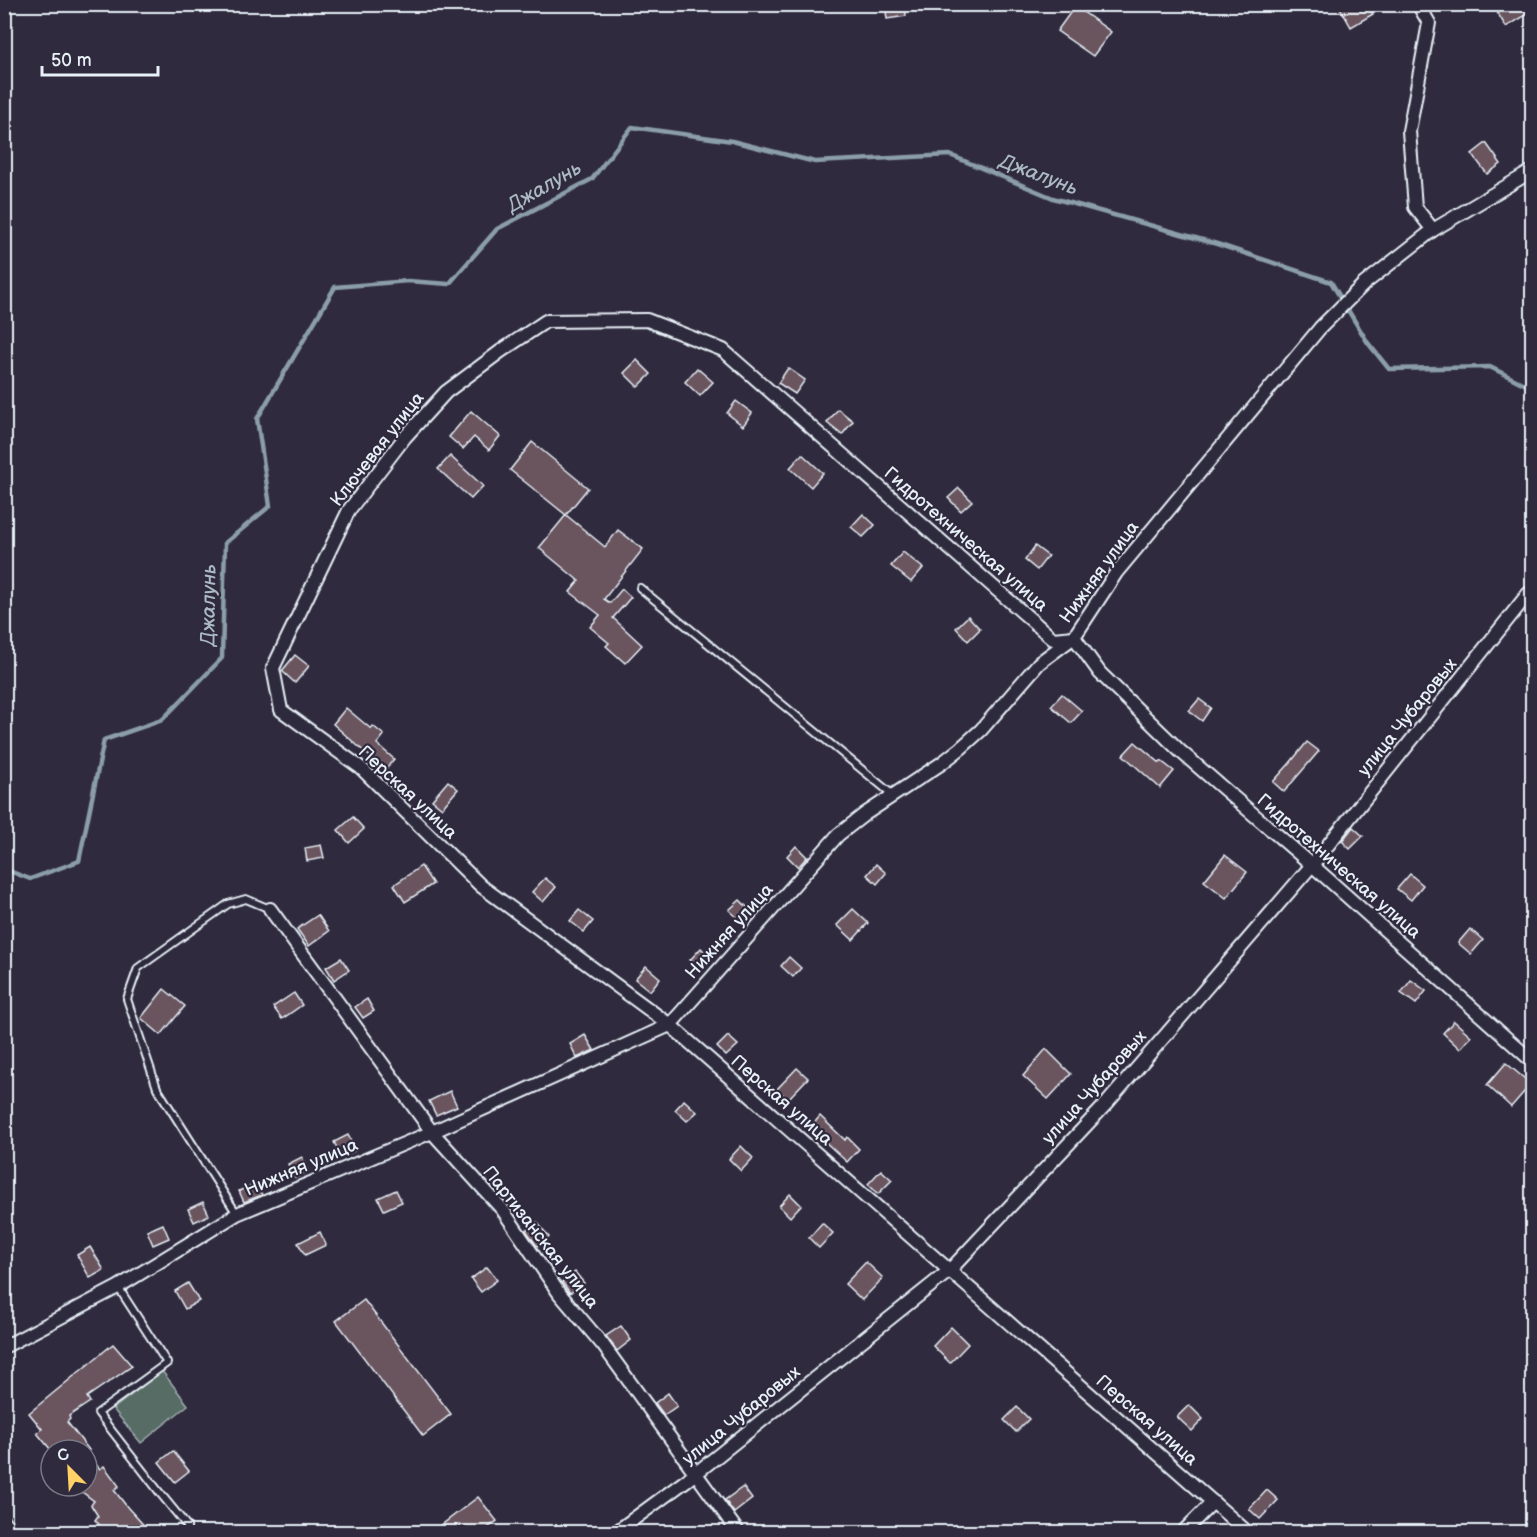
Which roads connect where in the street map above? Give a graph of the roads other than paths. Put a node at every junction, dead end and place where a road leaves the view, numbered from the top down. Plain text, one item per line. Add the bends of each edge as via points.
1 (1418, 4) edge
2 (1533, 171) edge
3 (1433, 230) junction
4 (546, 321) joint
5 (640, 588) dead end
6 (1530, 596) edge
7 (1074, 637) junction
8 (281, 710) joint
9 (893, 795) junction
10 (1312, 865) junction
11 (270, 909) joint
12 (670, 1025) junction
13 (1533, 1061) edge
14 (432, 1132) junction
15 (237, 1214) junction
16 (949, 1271) junction
17 (118, 1287) junction
18 (4, 1347) edge
19 (696, 1474) junction
20 (1213, 1502) junction
21 (4, 1522) edge
22 (13, 1533) edge
23 (187, 1533) edge
24 (616, 1533) edge
25 (738, 1533) edge
26 (1183, 1533) edge
27 (1247, 1533) edge

1 - 3 street via 1429,23 1410,130 1414,207
2 - 3 street, Нижняя улица
3 - 7 street, Нижняя улица via 1364,284 1320,328 1116,573
4 - 7 street, Гидротехническая улица via 647,321 723,350 1053,639
4 - 8 street, Ключевая улица via 446,392 405,437 349,510 273,668
5 - 9 lane
6 - 10 street, улица Чубаровых
7 - 9 street, Нижняя улица via 1039,663 961,748
7 - 10 street, Гидротехническая улица via 1100,673 1180,751
8 - 12 street, Перская улица via 361,768 481,886
9 - 12 street, Нижняя улица via 838,835
10 - 13 street, Гидротехническая улица
10 - 16 street, улица Чубаровых via 1108,1102
11 - 14 street, Партизанская улица
11 - 15 lane via 246,899 228,904 138,968 128,999 157,1088
12 - 14 street, Нижняя улица
12 - 16 street, Перская улица
14 - 15 street, Нижняя улица
14 - 19 street, Партизанская улица via 501,1209 559,1293 603,1345
15 - 17 street, Нижняя улица
16 - 19 street, улица Чубаровых
16 - 20 street, Перская улица
17 - 18 street, Нижняя улица
17 - 23 lane via 167,1363 98,1413 187,1526
19 - 24 street, улица Чубаровых
19 - 25 street, Партизанская улица
20 - 26 street
20 - 27 street, Перская улица
21 - 22 street

